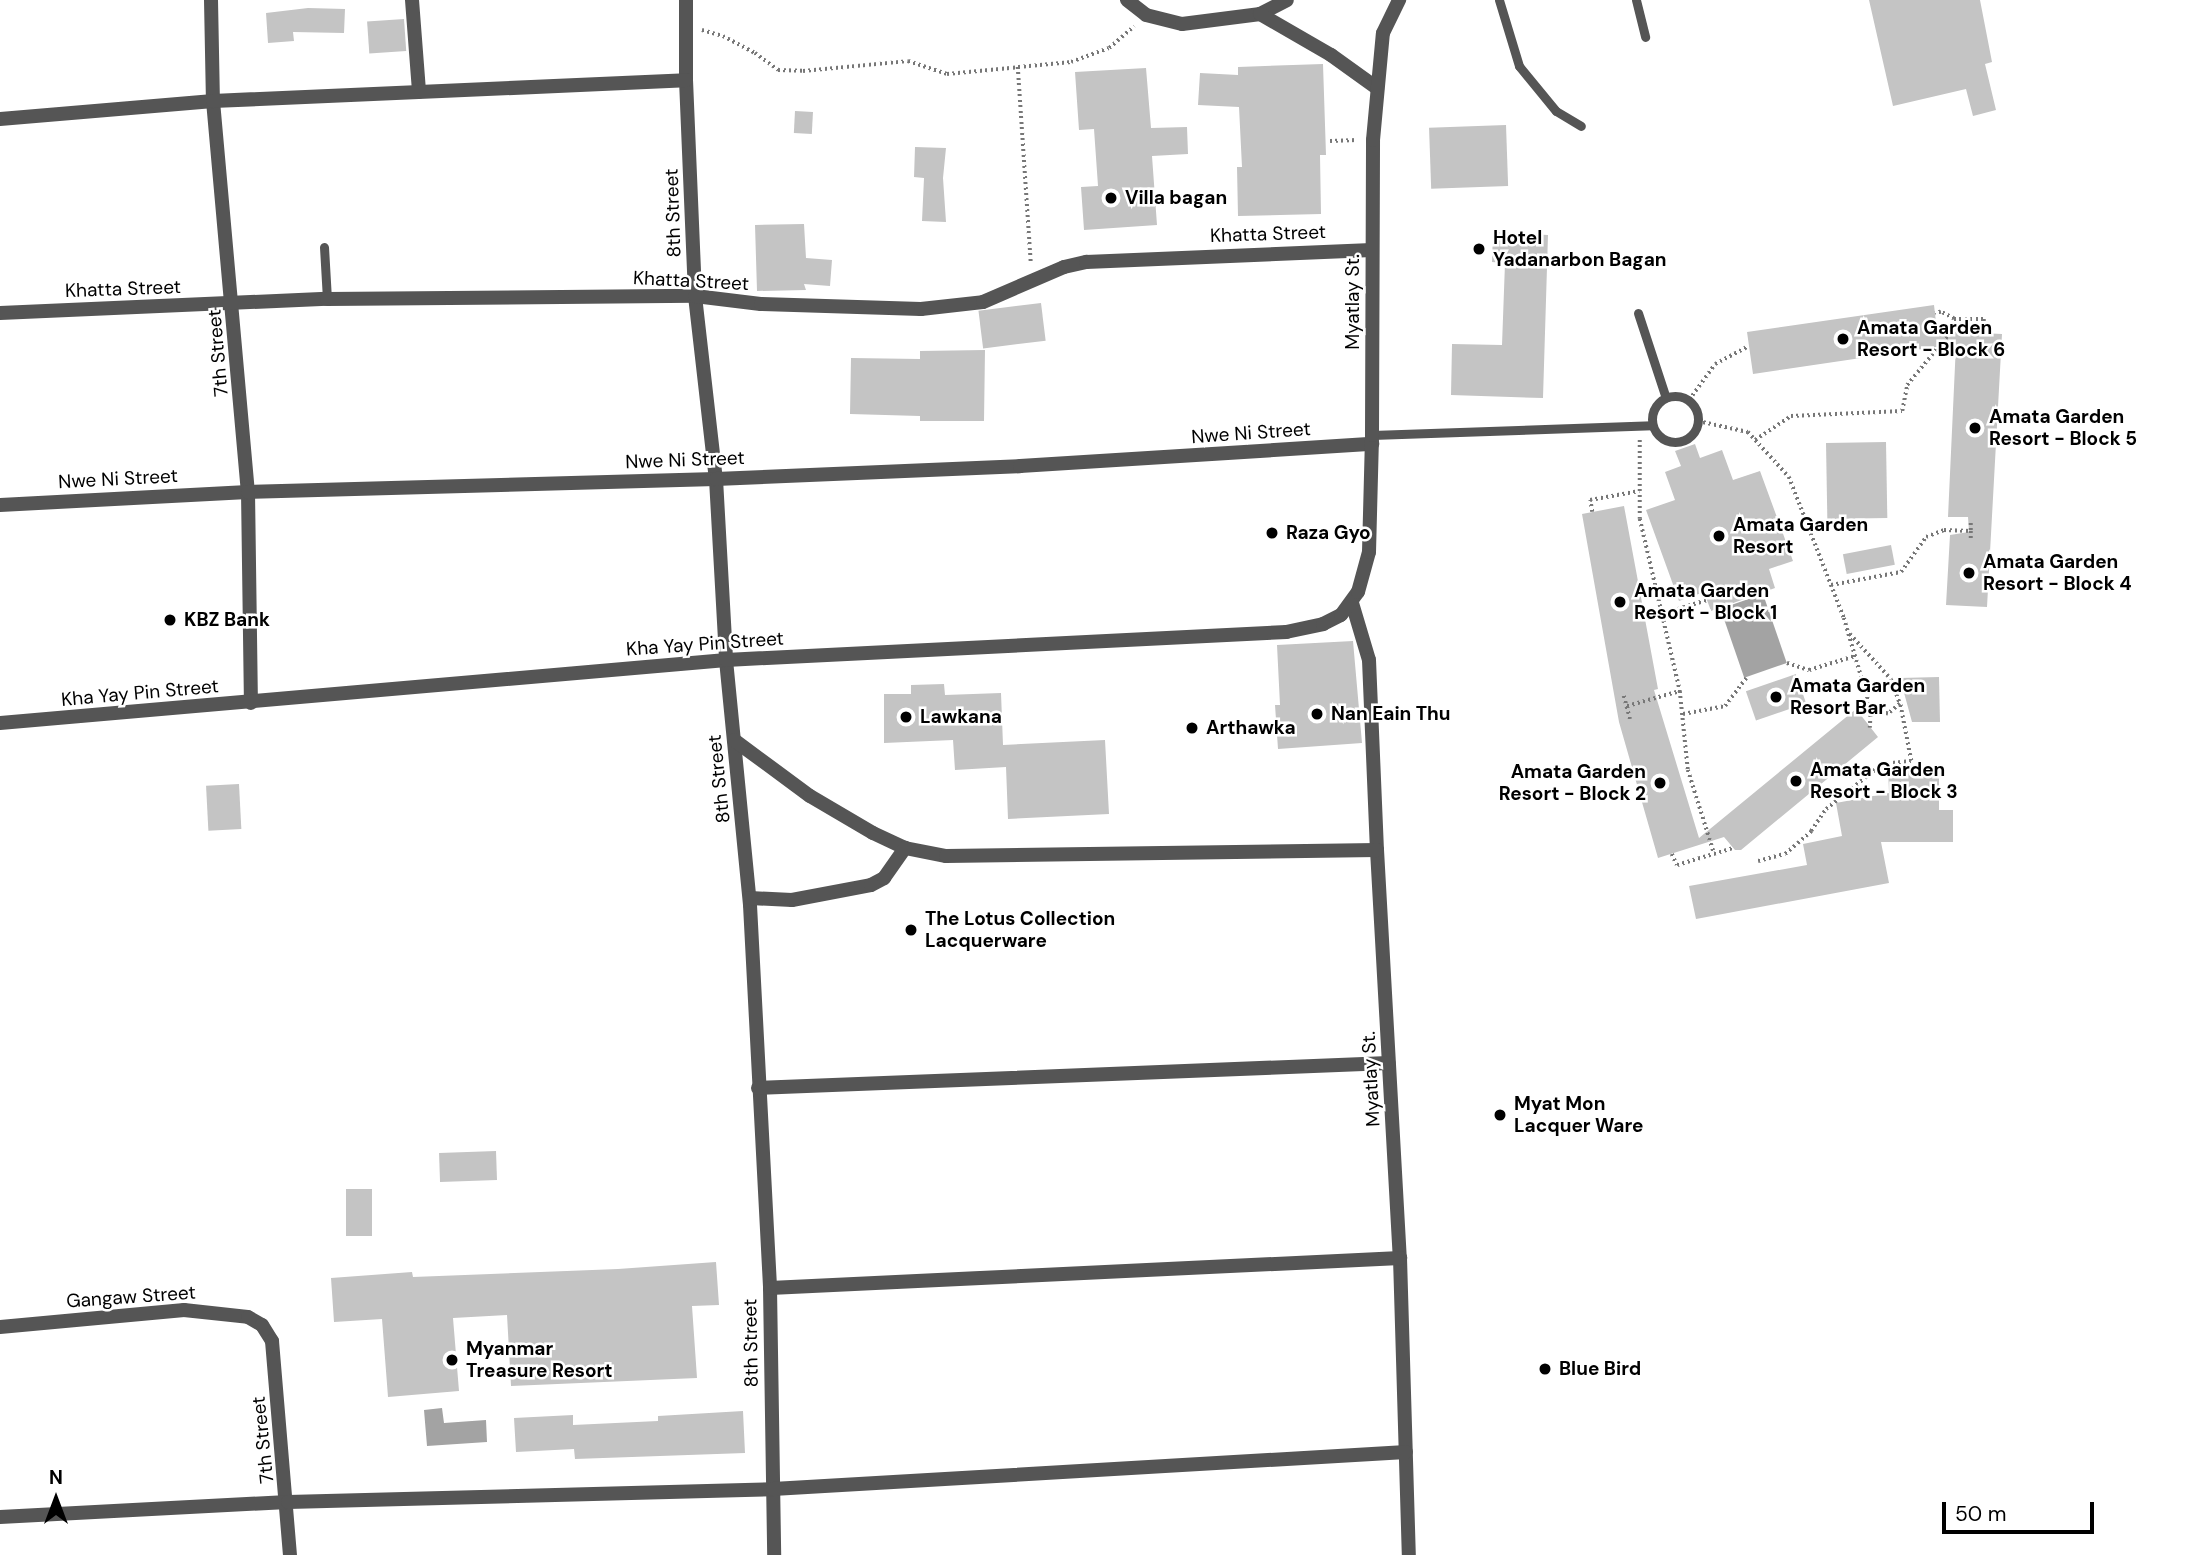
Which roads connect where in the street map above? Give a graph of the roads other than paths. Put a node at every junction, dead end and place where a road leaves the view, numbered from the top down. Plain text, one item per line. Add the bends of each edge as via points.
1 (211, 0) edge
2 (412, 0) edge
3 (686, 0) edge
4 (1127, 0) edge
5 (1287, 0) edge
6 (1399, 0) edge
7 (1499, 0) edge
8 (1636, 0) edge
9 (1260, 14) junction
10 (1645, 37) dead end
11 (686, 80) junction
12 (1377, 88) junction
13 (419, 92) junction
14 (213, 101) junction
15 (0, 119) edge
16 (1581, 126) dead end
17 (324, 247) dead end
18 (1372, 250) junction
19 (695, 296) junction
20 (327, 299) junction
21 (234, 305) junction
22 (0, 313) edge
23 (1638, 313) dead end
24 (1666, 398) junction
25 (1652, 425) junction
26 (1372, 440) junction
27 (716, 479) junction
28 (248, 492) junction
29 (0, 505) edge
30 (1352, 603) junction
31 (726, 660) junction
32 (251, 703) junction
33 (0, 723) edge
34 (734, 740) junction
35 (905, 848) junction
36 (1377, 850) junction
37 (750, 898) junction
38 (1390, 1063) junction
39 (758, 1088) junction
40 (1401, 1258) junction
41 (770, 1288) junction
42 (262, 1325) joint
43 (0, 1327) edge
44 (1406, 1452) junction
45 (772, 1489) junction
46 (288, 1502) junction
47 (0, 1517) edge
48 (290, 1555) edge
49 (774, 1555) edge
50 (1409, 1555) edge

1 - 14 street, 7th Street
2 - 13 street
3 - 11 street, 8th Street
4 - 9 street via 1146,15 1182,24
5 - 9 street
6 - 12 street, Myatlay St. via 1383,33
7 - 16 lane via 1519,66 1556,111
8 - 10 lane
9 - 12 street
11 - 13 street
11 - 19 street, 8th Street
12 - 18 street, Myatlay St.
13 - 14 street
14 - 15 street
14 - 21 street, 7th Street
17 - 20 lane
18 - 19 street, Khatta Street via 1086,262 983,302 922,309 761,304
18 - 26 street, Myatlay St.
19 - 20 street, Khatta Street
19 - 27 street, 8th Street
20 - 21 street, Khatta Street
21 - 22 street, Khatta Street
21 - 28 street, 7th Street
23 - 24 lane
24 - 25 lane via 1654,409
24 - 25 lane via 1689,400 1698,413 1691,436 1677,442 1661,438
25 - 26 lane
26 - 27 street, Nwe Ni Street via 1048,464
26 - 30 street, Myatlay St. via 1369,552
27 - 28 street, Nwe Ni Street
27 - 31 street, 8th Street
28 - 29 street, Nwe Ni Street
28 - 32 street, 7th Street
30 - 31 street, Kha Yay Pin Street via 1323,624 1286,632
30 - 36 street, Myatlay St. via 1369,660
31 - 32 street, Kha Yay Pin Street
31 - 34 street, 8th Street
32 - 33 street, Kha Yay Pin Street
34 - 35 street via 810,796
34 - 37 street, 8th Street
35 - 36 street via 946,856
35 - 37 street via 884,878 871,885 792,900
36 - 38 street, Myatlay St.
37 - 39 street, 8th Street
38 - 39 street
38 - 40 street, Myatlay St.
39 - 41 street, 8th Street
40 - 41 street
40 - 44 street, Myatlay St.
41 - 45 street, 8th Street
42 - 43 street, Gangaw Street via 248,1317 184,1310
42 - 46 street, 7th Street via 272,1342
44 - 45 street
44 - 50 street, Myatlay St.
45 - 46 street
45 - 49 street, 8th Street
46 - 47 street
46 - 48 street, 7th Street

